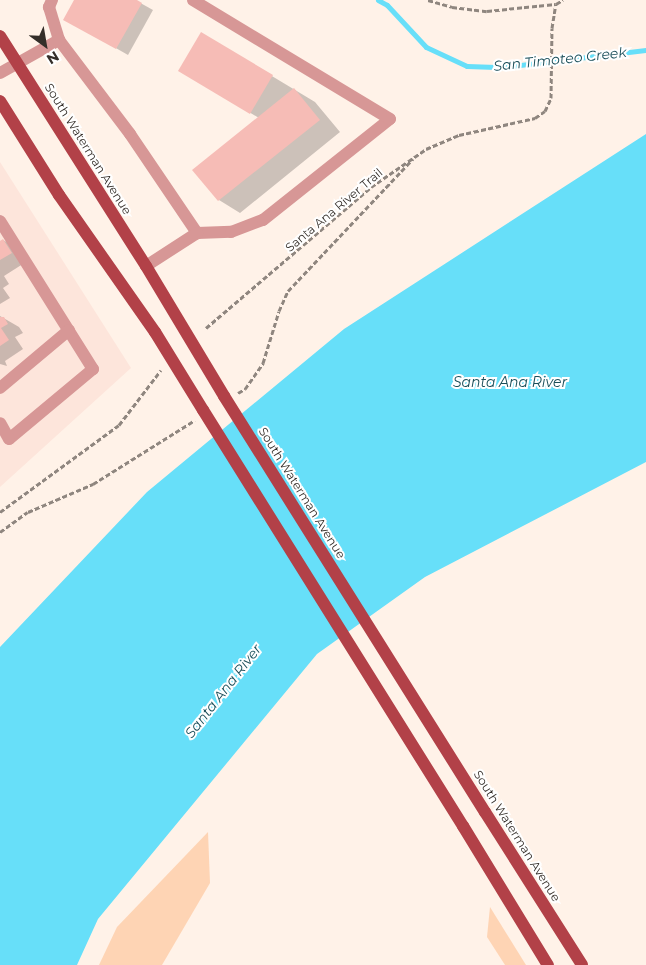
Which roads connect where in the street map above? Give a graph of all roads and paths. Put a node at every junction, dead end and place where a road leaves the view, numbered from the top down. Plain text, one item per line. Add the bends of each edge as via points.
1 (52, 0) edge
2 (194, 0) edge
3 (428, 0) edge
4 (563, 0) edge
5 (556, 4) junction
6 (0, 36) edge
7 (60, 40) junction
8 (17, 63) junction
9 (0, 73) edge
10 (0, 101) edge
11 (0, 221) edge
12 (197, 233) junction
13 (146, 266) junction
14 (206, 328) dead end
15 (69, 330) junction
16 (161, 370) dead end
17 (0, 388) edge
18 (0, 423) edge
19 (0, 512) edge
20 (548, 965) edge
21 (582, 965) edge

1 - 7 street via 49,6
2 - 12 street via 390,119 263,220 231,232
3 - 5 path via 452,8 487,11
4 - 5 path
5 - 14 path, Santa Ana River Trail via 552,28 551,98 545,111 535,118 458,135 426,149 371,187
6 - 8 main road, South Waterman Avenue
7 - 8 street
7 - 12 street via 130,134
8 - 9 street
8 - 13 main road, South Waterman Avenue
10 - 20 main road, bridge via 59,195 155,332
11 - 15 street
12 - 13 street
13 - 21 main road, South Waterman Avenue, bridge via 224,396
15 - 17 street
15 - 18 street via 94,369 9,439
16 - 19 path via 119,425

